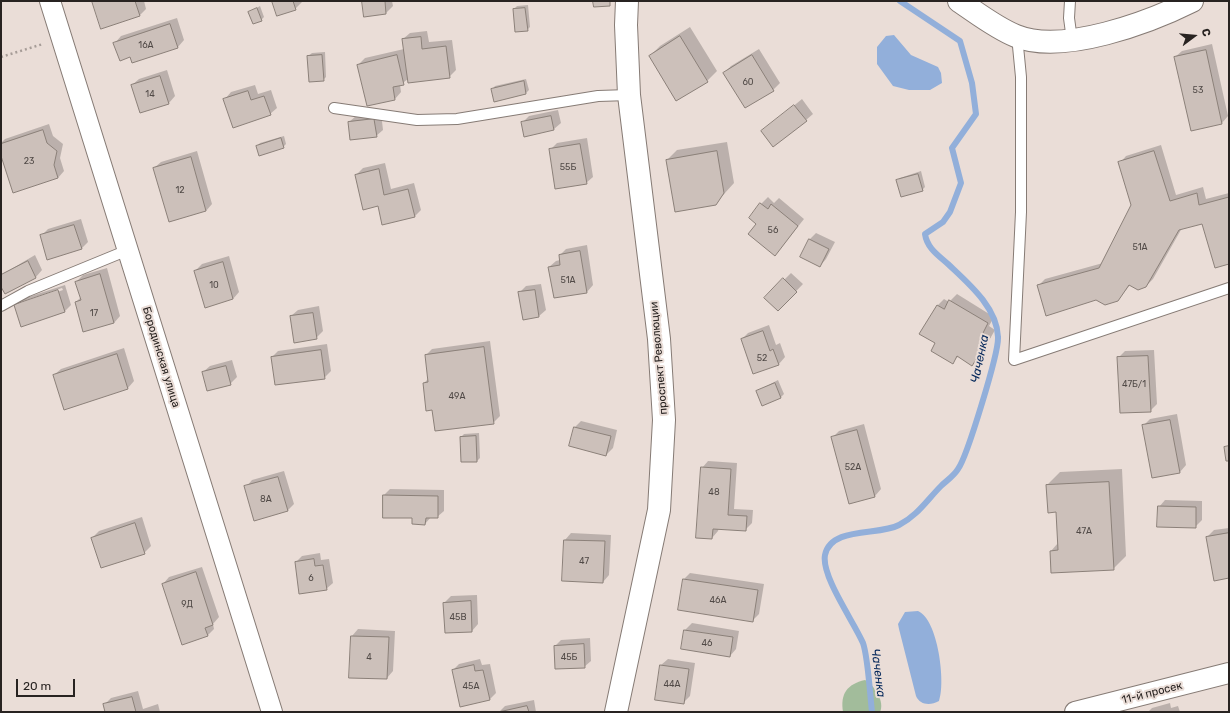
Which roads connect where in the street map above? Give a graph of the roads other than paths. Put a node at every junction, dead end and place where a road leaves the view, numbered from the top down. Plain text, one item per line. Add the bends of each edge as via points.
1 (50, 1) edge
2 (627, 1) edge
3 (959, 1) edge
4 (1070, 1) edge
5 (1192, 1) edge
6 (1017, 36) junction
7 (1072, 40) junction
8 (629, 95) junction
9 (334, 108) dead end
10 (128, 250) junction
11 (1229, 288) edge
12 (1, 306) edge
13 (1229, 674) edge
14 (272, 712) edge
15 (616, 712) edge
16 (1075, 712) edge

1 - 10 street, Бородинская улица
2 - 8 street, проспект Революции
3 - 6 street
4 - 7 lane
5 - 7 street via 1140,24
6 - 7 street via 1042,41
6 - 11 lane via 1021,77 1021,212 1014,360
8 - 9 lane via 598,96 456,119 417,120
8 - 15 street, проспект Революции via 659,339 664,420 659,510
10 - 12 lane via 28,291
10 - 14 street, Бородинская улица
13 - 16 street, 11-й просек

